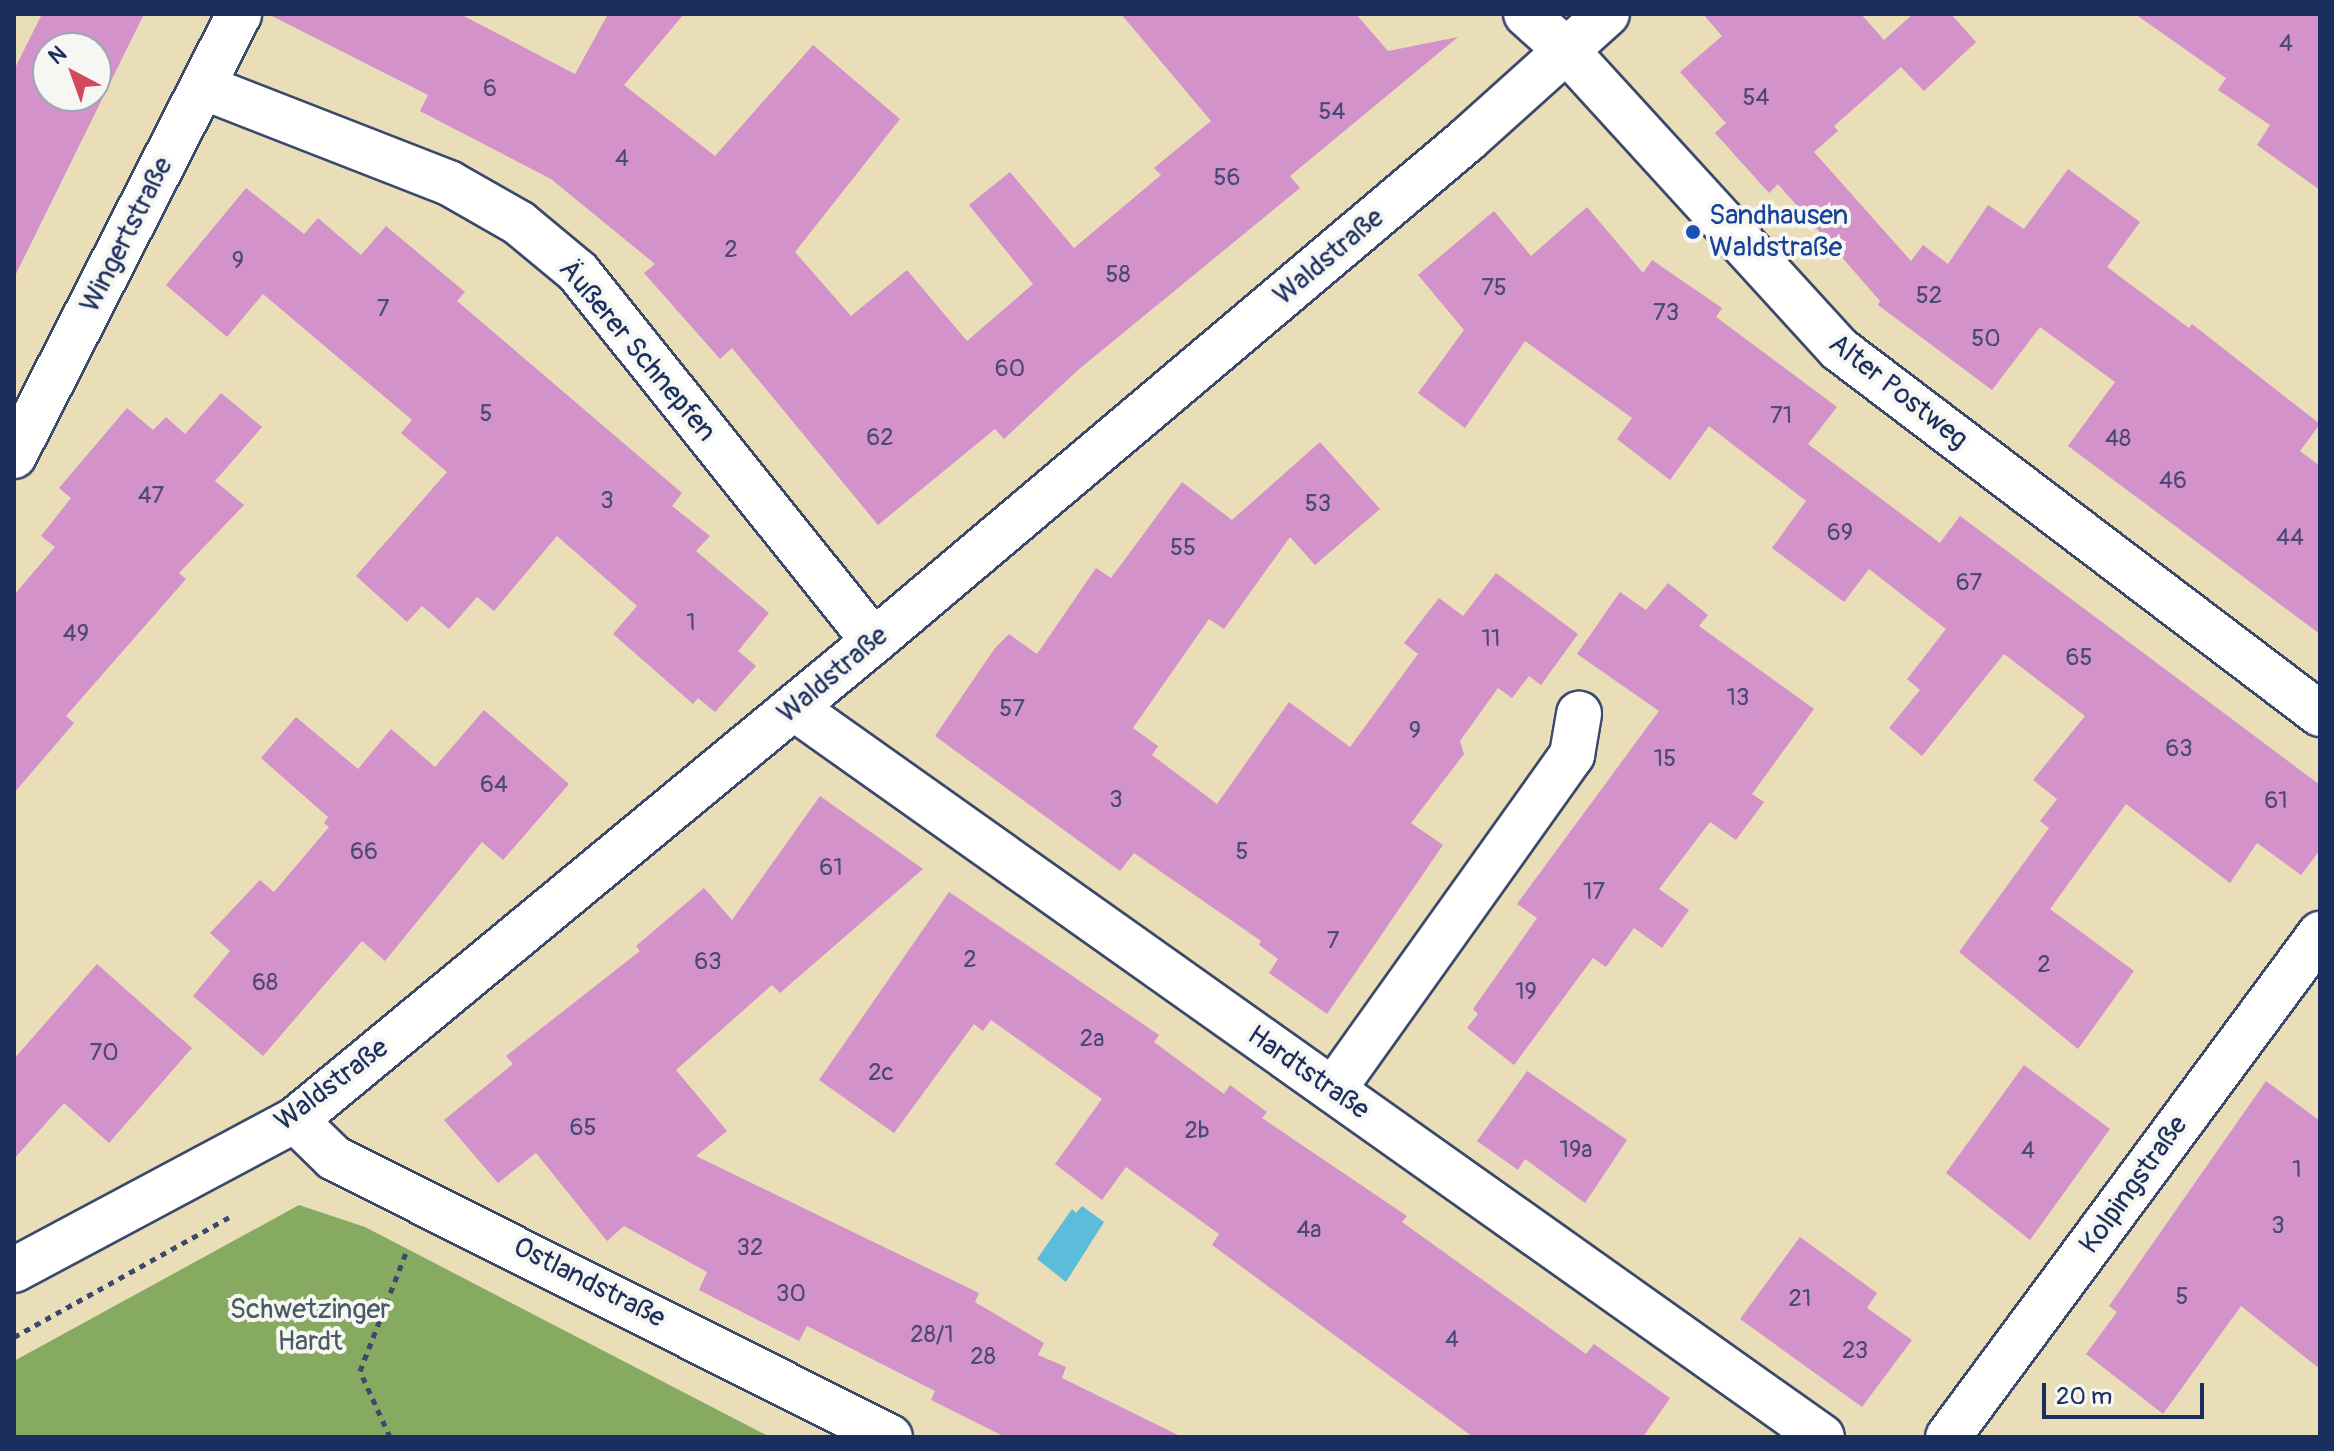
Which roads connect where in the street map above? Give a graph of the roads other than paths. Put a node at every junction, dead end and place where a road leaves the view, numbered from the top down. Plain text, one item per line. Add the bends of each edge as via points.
1 (239, 14) edge
2 (1526, 14) edge
3 (1607, 14) edge
4 (1566, 50) junction
5 (203, 87) junction
6 (14, 456) edge
7 (874, 641) junction
8 (794, 708) junction
9 (1579, 714) dead end
10 (2320, 714) edge
11 (2320, 934) edge
12 (1333, 1090) junction
13 (295, 1120) junction
14 (14, 1270) edge
15 (890, 1437) edge
16 (1822, 1437) edge
17 (1948, 1437) edge

1 - 5 street, Wingertstraße
2 - 4 street, Alter Postweg
3 - 4 street, Waldstraße
4 - 7 street, Waldstraße
4 - 10 street, Alter Postweg via 1839,349
5 - 6 street, Wingertstraße
5 - 7 street, Äußerer Schnepfen via 449,183 519,223 578,272
7 - 8 street, Waldstraße
8 - 12 street, Hardtstraße
8 - 13 street, Waldstraße
9 - 12 street via 1572,755
11 - 17 street, Kolpingstraße
12 - 16 street, Hardtstraße
13 - 14 street, Waldstraße
13 - 15 street, Ostlandstraße via 334,1158

